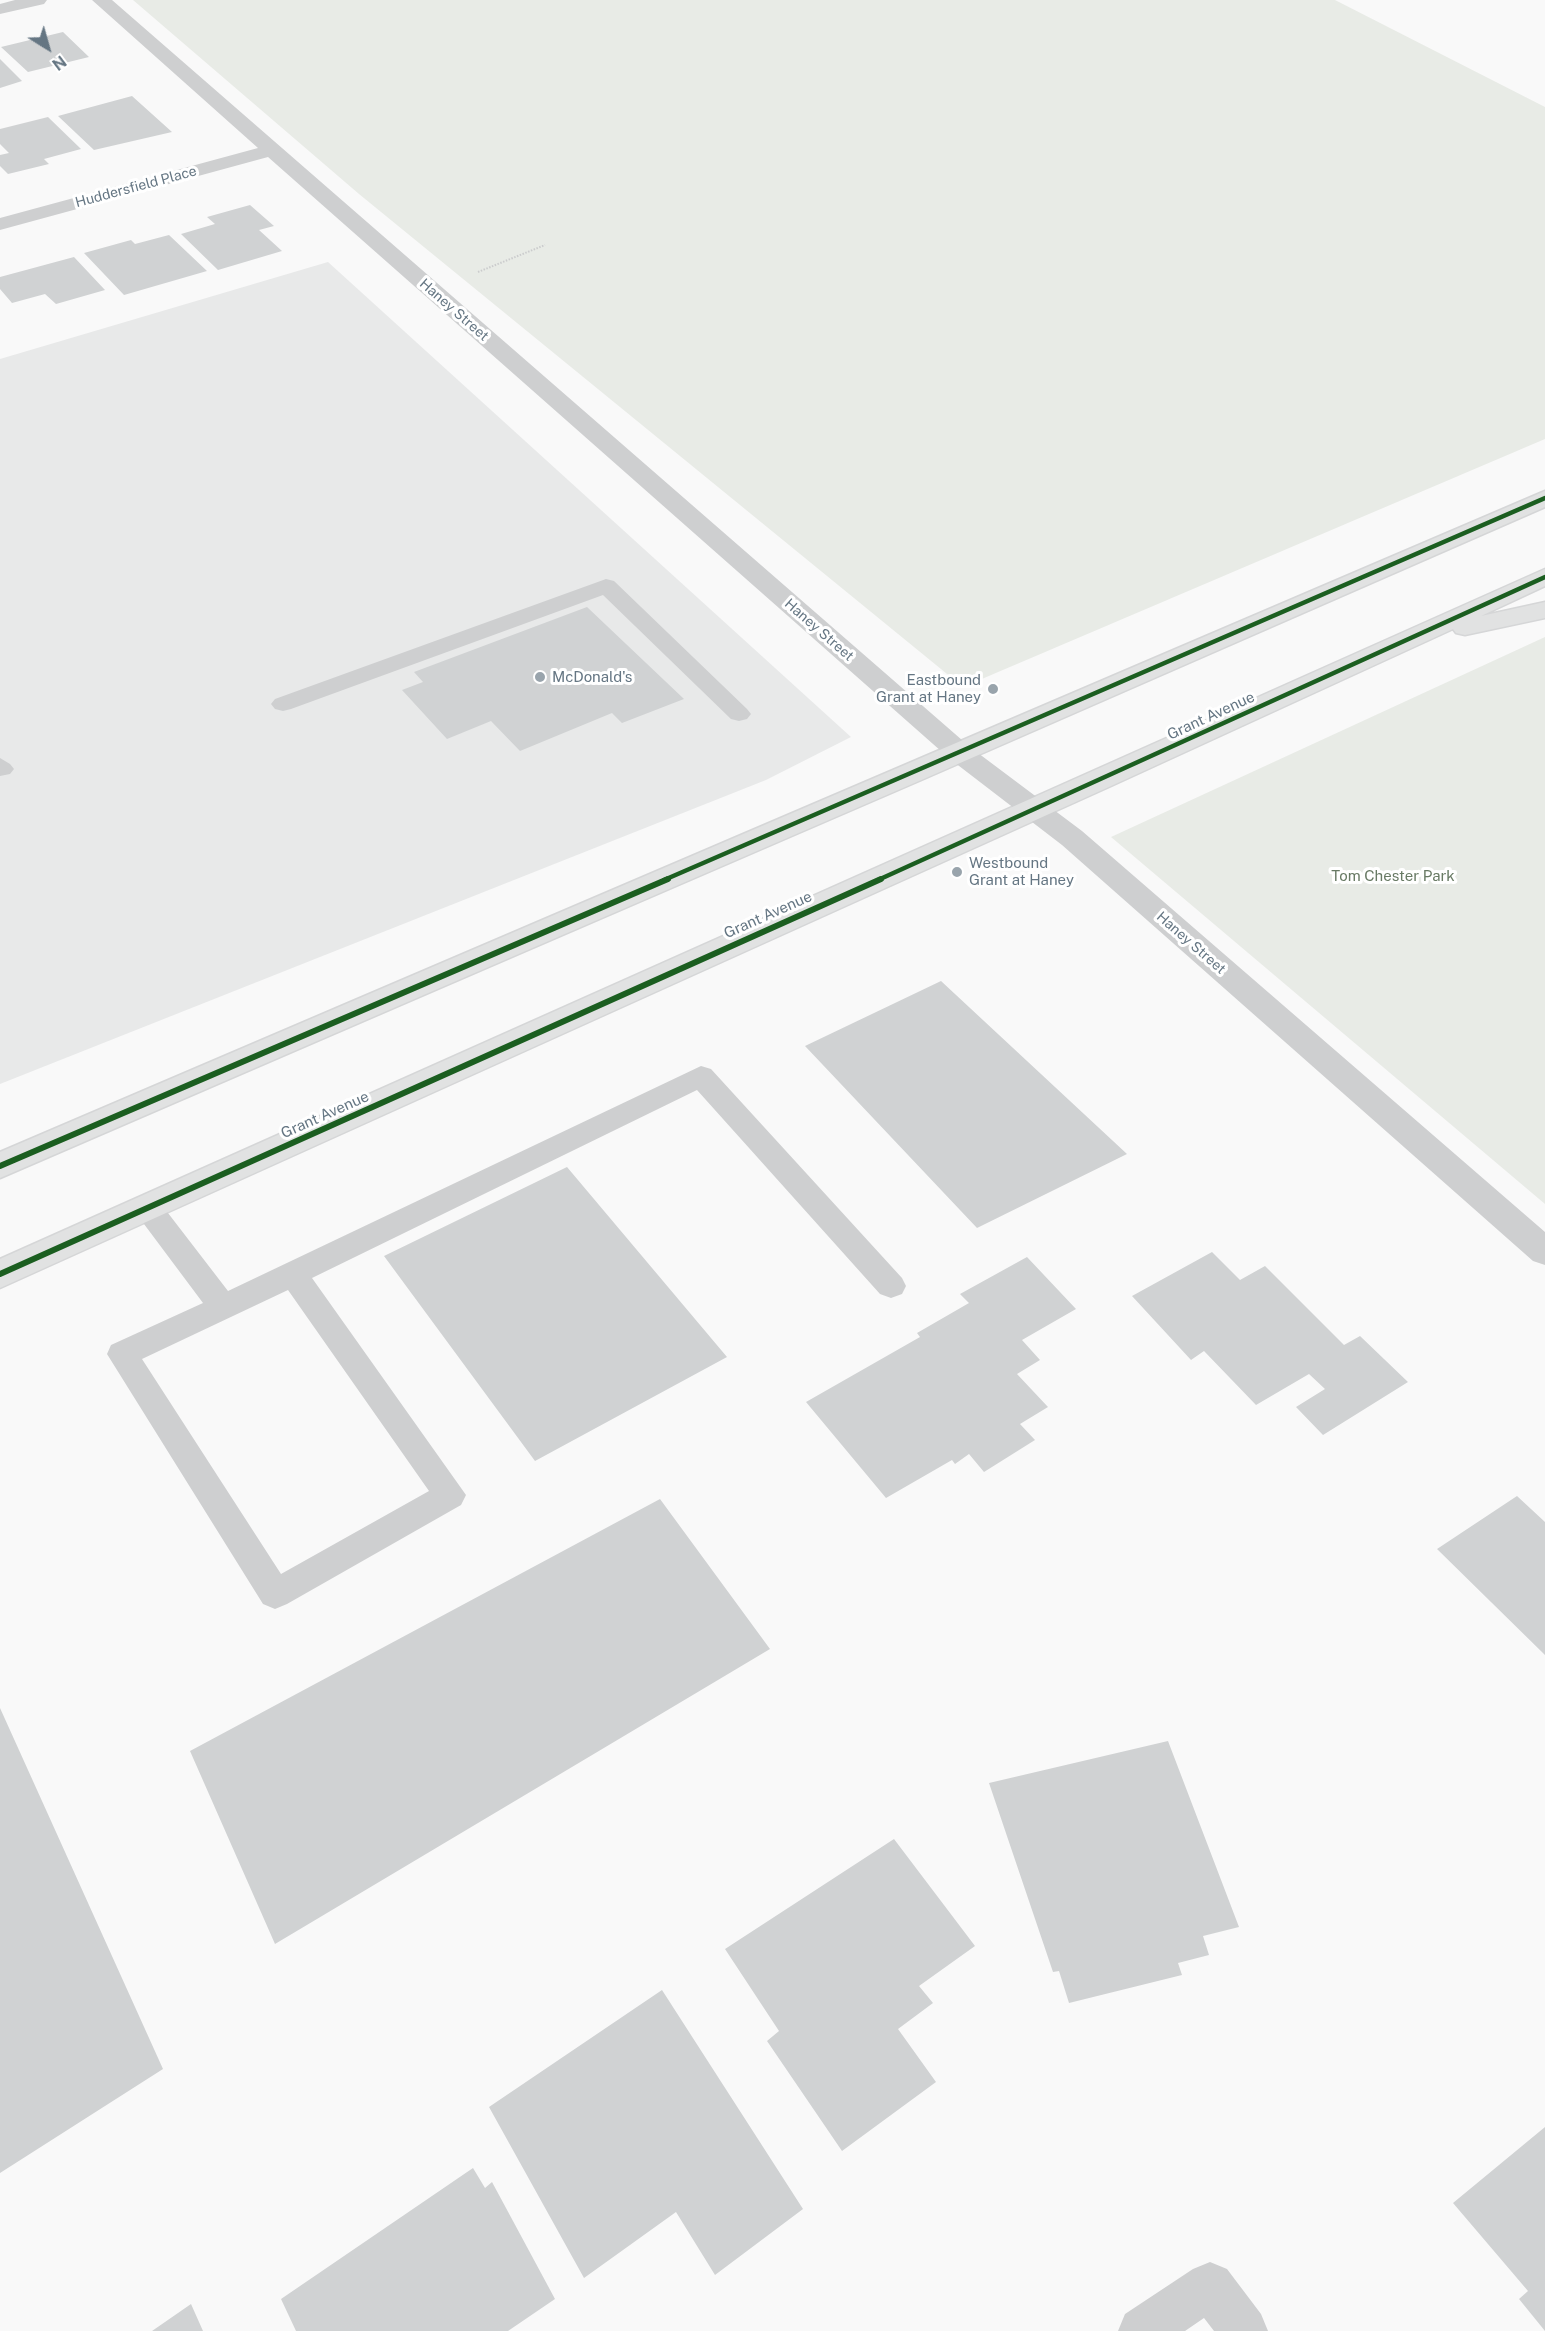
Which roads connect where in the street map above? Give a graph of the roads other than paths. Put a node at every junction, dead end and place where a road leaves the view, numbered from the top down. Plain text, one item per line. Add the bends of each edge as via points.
1 (38, 0) edge
2 (101, 0) edge
3 (0, 9) edge
4 (271, 150) junction
5 (0, 224) edge
6 (1545, 498) edge
7 (1545, 577) edge
8 (1545, 610) edge
9 (1408, 638) junction
10 (283, 704) dead end
11 (739, 714) dead end
12 (960, 753) junction
13 (1035, 809) junction
14 (0, 1166) edge
15 (148, 1209) junction
16 (1545, 1252) edge
17 (0, 1274) edge
18 (293, 1274) junction
19 (891, 1286) dead end
20 (223, 1307) junction
21 (1142, 2331) edge
22 (1244, 2331) edge

1 - 3 street
2 - 4 street, Haney Street
4 - 5 street, Huddersfield Place
4 - 12 street, Haney Street
6 - 12 main road
7 - 9 main road, Grant Avenue
8 - 9 main road
9 - 13 main road, Grant Avenue
10 - 11 lane via 606,586
12 - 13 street, Haney Street
12 - 14 main road
13 - 15 main road, Grant Avenue
13 - 16 street, Haney Street
15 - 17 main road, Grant Avenue
15 - 20 lane
18 - 19 lane via 701,1076
18 - 20 lane
18 - 20 lane via 450,1495 274,1593 122,1354
21 - 22 street via 1210,2286

